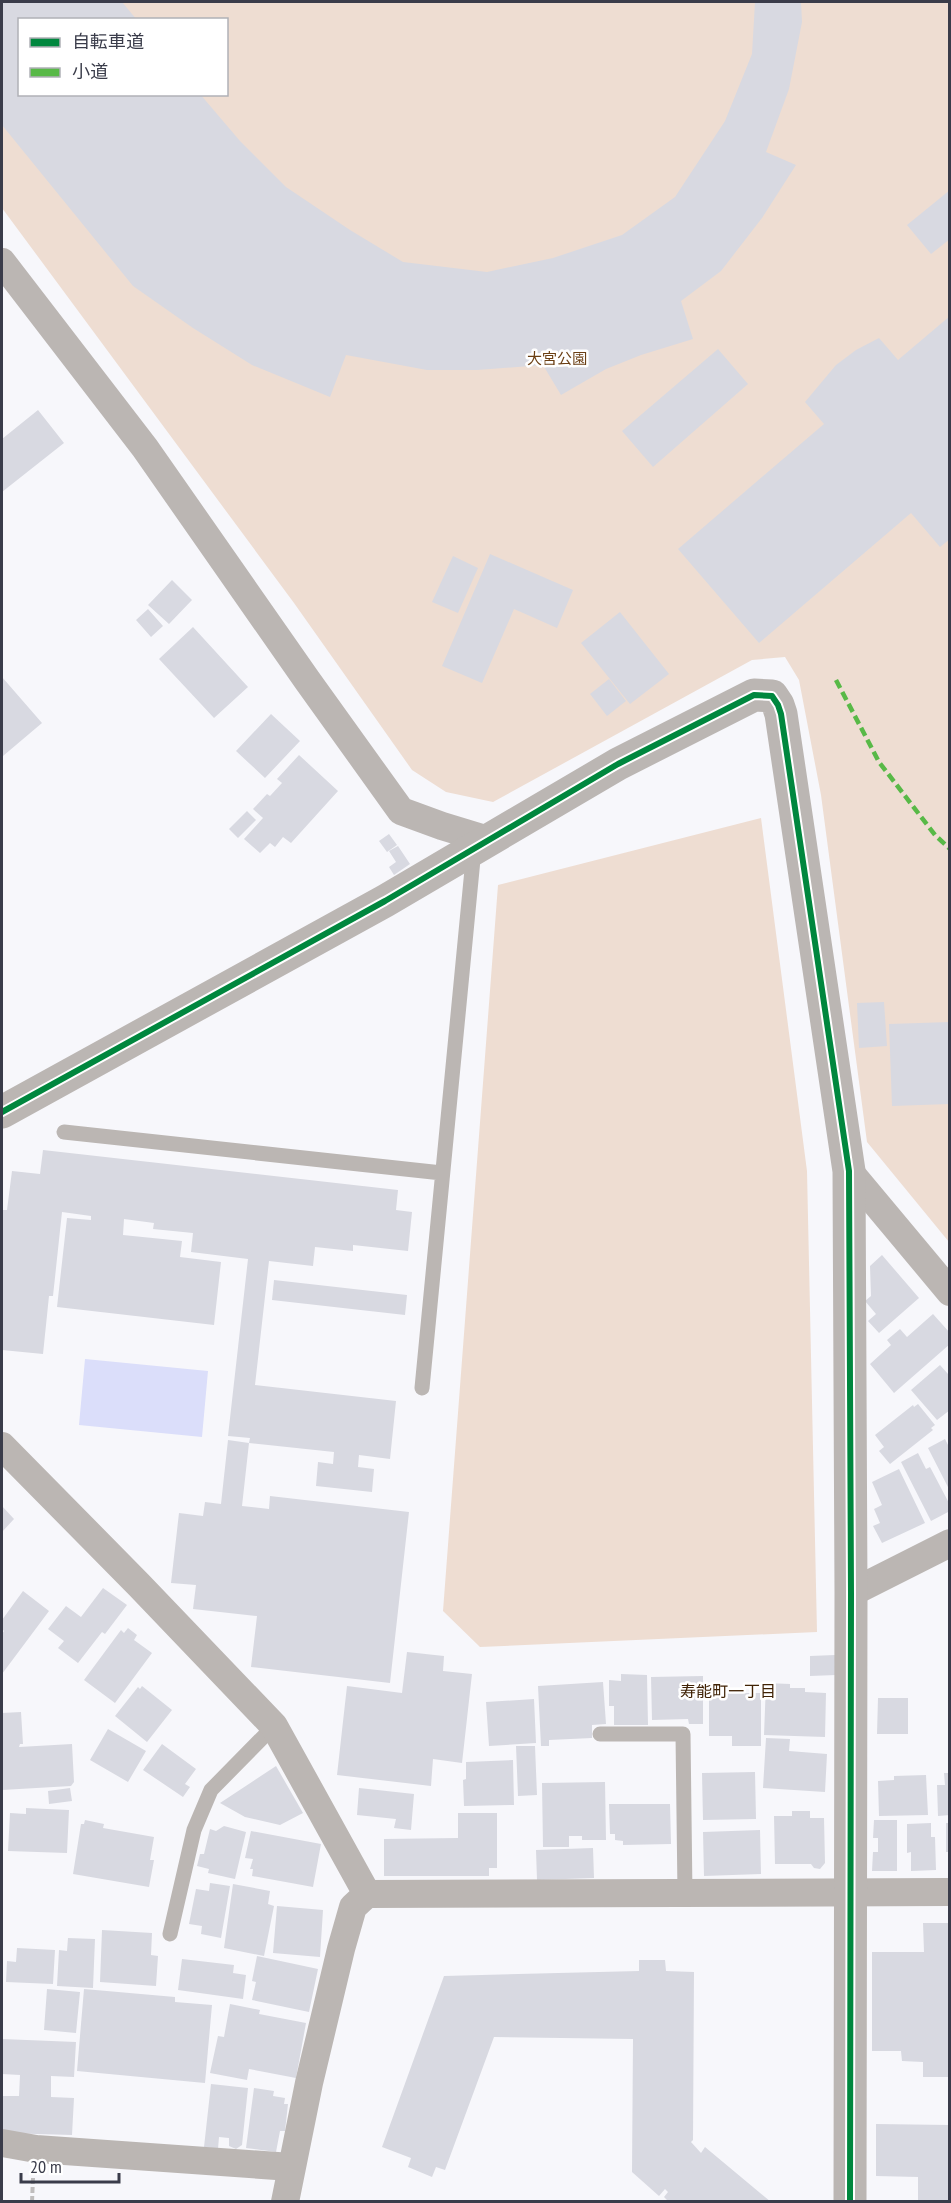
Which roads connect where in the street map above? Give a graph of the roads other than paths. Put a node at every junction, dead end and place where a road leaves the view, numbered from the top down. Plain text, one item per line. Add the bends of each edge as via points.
1 (2, 262) edge
2 (481, 844) junction
3 (2, 1112) edge
4 (64, 1132) dead end
5 (849, 1171) junction
6 (442, 1173) junction
7 (950, 1292) edge
8 (422, 1388) dead end
9 (2, 1446) edge
10 (950, 1543) edge
11 (851, 1593) junction
12 (274, 1726) junction
13 (600, 1734) dead end
14 (950, 1892) edge
15 (685, 1893) junction
16 (849, 1893) junction
17 (367, 1894) junction
18 (170, 1934) dead end
19 (2, 2143) edge
20 (291, 2167) junction
21 (285, 2202) edge
22 (850, 2202) edge

1 - 2 street via 145,448 401,811
2 - 3 street
2 - 5 street via 618,764 754,694 772,696 781,714 797,810
2 - 6 lane
4 - 6 lane
5 - 7 street
5 - 11 street
6 - 8 lane
9 - 12 street
10 - 11 street
11 - 16 street
12 - 17 street
12 - 18 lane via 211,1790 194,1830
13 - 15 lane via 683,1734
14 - 16 street
15 - 16 street
15 - 17 street
16 - 22 street
17 - 20 street via 353,1907 341,1949
19 - 20 street via 36,2149
20 - 21 street

